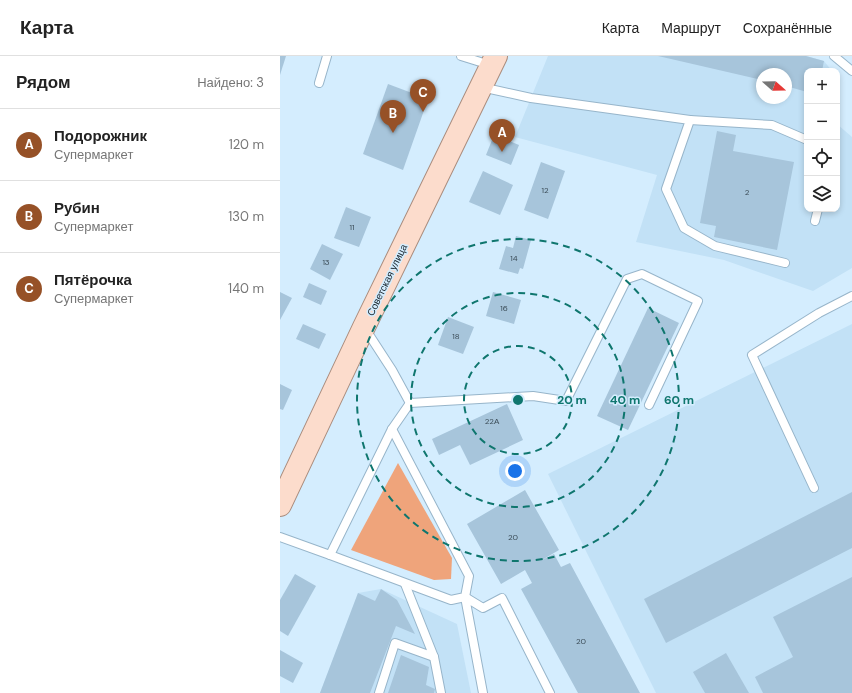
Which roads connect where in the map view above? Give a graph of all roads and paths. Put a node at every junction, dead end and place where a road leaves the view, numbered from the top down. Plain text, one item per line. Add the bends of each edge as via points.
1 (327, 56) edge
2 (461, 56) edge
3 (834, 56) edge
4 (493, 60) edge
5 (852, 71) edge
6 (319, 82) dead end
7 (481, 87) junction
8 (690, 120) junction
9 (804, 139) edge
10 (817, 212) edge
11 (815, 221) dead end
12 (785, 263) dead end
13 (852, 296) edge
14 (364, 328) junction
15 (410, 403) junction
16 (649, 405) dead end
17 (392, 429) junction
18 (814, 488) dead end
19 (280, 505) edge
20 (280, 537) edge
21 (330, 555) junction
22 (405, 584) junction
23 (465, 597) junction
24 (434, 657) junction
25 (379, 693) edge
26 (441, 693) edge
27 (484, 693) edge
28 (550, 693) edge

1 - 6 lane
2 - 4 lane
3 - 5 lane
4 - 7 main road, Советская улица
7 - 8 lane via 531,98
7 - 14 main road, Советская улица
8 - 9 lane via 772,125
8 - 12 lane via 666,189 684,228 715,246
10 - 11 lane
13 - 18 lane via 819,313 752,355
14 - 15 lane
14 - 19 main road, Советская улица
15 - 16 lane via 533,396 566,401 627,279 642,274 698,301
15 - 17 lane
17 - 21 lane
17 - 23 lane via 469,576
20 - 21 lane
21 - 22 lane
22 - 23 lane via 451,600
22 - 24 lane
23 - 27 lane
23 - 28 lane via 483,608 502,598
24 - 25 lane via 395,643
24 - 26 lane

